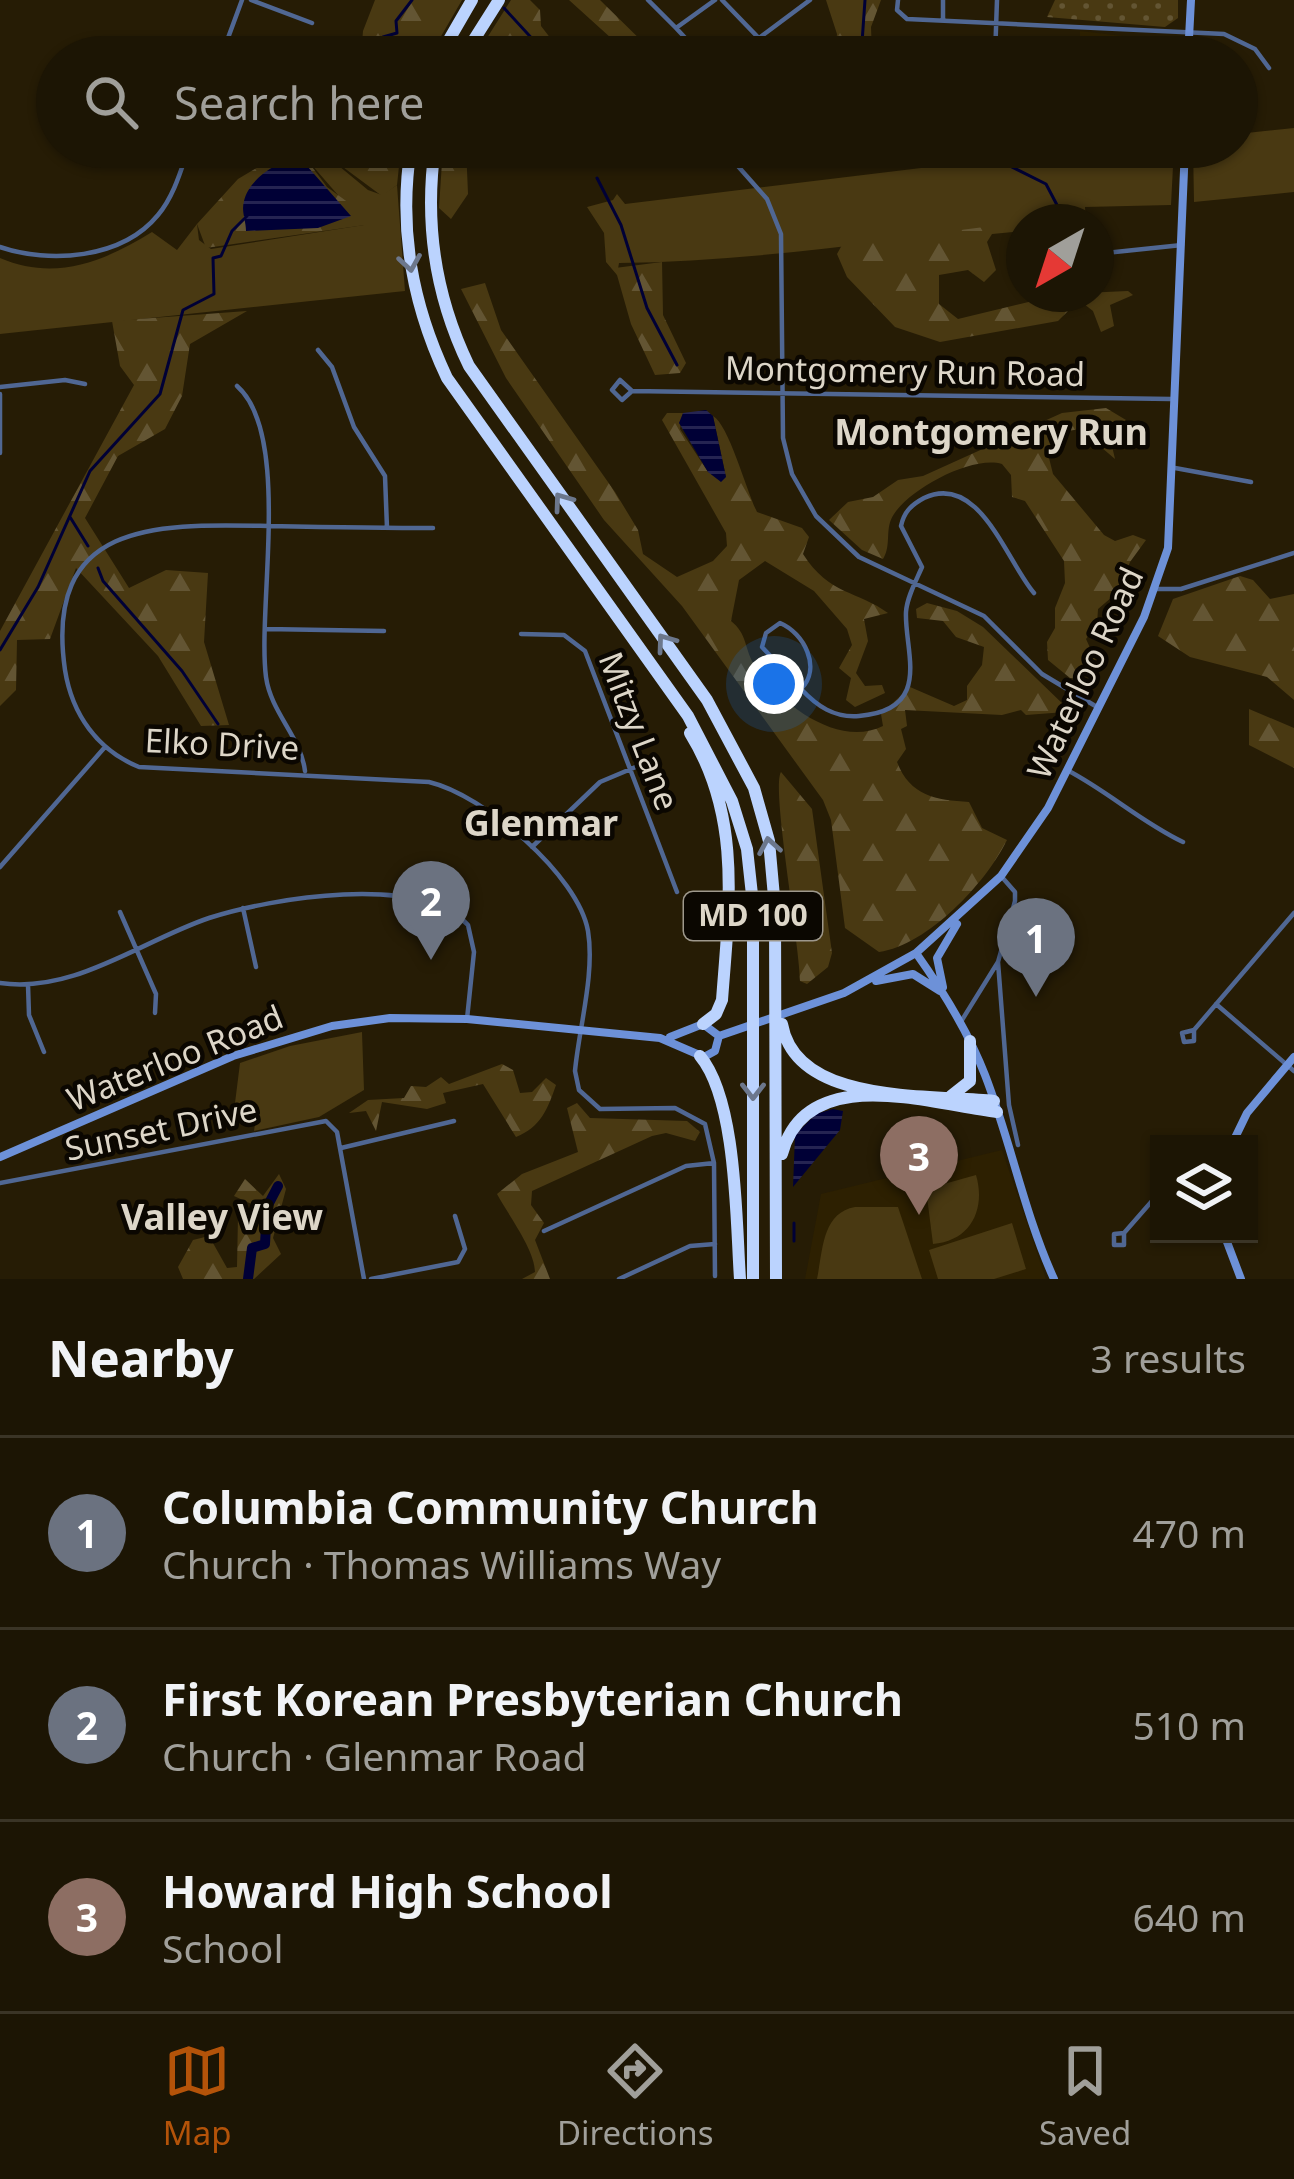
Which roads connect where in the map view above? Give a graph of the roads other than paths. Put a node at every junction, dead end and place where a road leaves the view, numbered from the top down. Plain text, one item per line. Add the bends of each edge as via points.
1 (242, 0) edge
2 (250, 0) edge
3 (472, 0) edge
4 (499, 0) edge
5 (648, 0) edge
6 (718, 0) edge
7 (810, 0) edge
8 (898, 0) edge
9 (943, 0) edge
10 (998, 0) edge
11 (1191, 0) edge
12 (943, 19) junction
13 (996, 21) junction
14 (312, 23) dead end
15 (676, 28) junction
16 (1189, 33) junction
17 (229, 36) edge
18 (451, 36) edge
19 (477, 36) edge
20 (684, 36) edge
21 (756, 36) edge
22 (761, 36) edge
23 (996, 36) edge
24 (1214, 36) edge
25 (1258, 52) edge
26 (1269, 68) dead end
27 (180, 168) edge
28 (409, 168) edge
29 (432, 168) edge
30 (740, 168) edge
31 (1184, 168) edge
32 (1182, 245) junction
33 (0, 248) edge
34 (1114, 252) edge
35 (318, 350) dead end
36 (85, 384) dead end
37 (237, 386) dead end
38 (0, 390) edge
39 (632, 391) dead end
40 (781, 394) junction
41 (1177, 399) junction
42 (0, 453) edge
43 (1175, 468) junction
44 (1251, 482) dead end
45 (268, 526) junction
46 (387, 528) junction
47 (433, 528) dead end
48 (1294, 553) edge
49 (915, 583) junction
50 (1156, 589) junction
51 (1034, 593) dead end
52 (601, 596) junction
53 (266, 629) junction
54 (384, 631) dead end
55 (521, 634) dead end
56 (801, 688) junction
57 (1097, 707) junction
58 (105, 747) junction
59 (657, 758) dead end
60 (629, 768) junction
61 (1067, 770) junction
62 (305, 773) junction
63 (1184, 842) dead end
64 (532, 847) junction
65 (0, 867) edge
66 (1001, 876) junction
67 (677, 892) dead end
68 (1294, 902) edge
69 (243, 908) junction
70 (120, 911) dead end
71 (1294, 912) edge
72 (963, 914) junction
73 (136, 948) junction
74 (916, 952) junction
75 (998, 962) junction
76 (776, 963) junction
77 (256, 967) dead end
78 (0, 982) edge
79 (863, 984) junction
80 (28, 985) junction
81 (945, 994) junction
82 (1216, 1004) junction
83 (155, 1013) dead end
84 (466, 1019) junction
85 (960, 1022) junction
86 (697, 1028) junction
87 (579, 1030) junction
88 (1194, 1030) dead end
89 (719, 1036) junction
90 (660, 1038) junction
91 (970, 1042) junction
92 (44, 1052) dead end
93 (695, 1053) junction
94 (1292, 1064) edge
95 (950, 1096) junction
96 (995, 1106) junction
97 (454, 1121) dead end
98 (1236, 1135) edge
99 (1018, 1145) dead end
100 (341, 1148) junction
101 (0, 1156) edge
102 (714, 1163) junction
103 (0, 1183) edge
104 (1150, 1203) edge
105 (777, 1215) junction
106 (455, 1216) dead end
107 (544, 1231) dead end
108 (1124, 1233) dead end
109 (1227, 1243) edge
110 (715, 1244) junction
111 (715, 1276) dead end
112 (368, 1279) edge
113 (619, 1279) edge
114 (740, 1279) edge
115 (753, 1279) edge
116 (776, 1279) edge
117 (1054, 1279) edge
118 (1241, 1279) edge

1 - 17 street
2 - 14 street
3 - 18 highway
4 - 19 highway
5 - 15 street
6 - 15 street
6 - 21 street
7 - 22 street
8 - 12 street via 901,17
9 - 12 street
10 - 13 street
11 - 16 main road
12 - 13 street
13 - 16 street
13 - 23 street
15 - 20 street
16 - 24 street
25 - 26 street
27 - 33 street via 164,206 122,243 38,257
28 -> 52 highway, MD 100 via 410,264 434,350 463,405
76 -> 29 highway, MD 100 via 769,841 740,756 482,391 456,341 433,260
30 - 40 street via 767,199 781,234
31 - 32 main road, Waterloo Road
32 - 34 street
32 - 41 main road, Waterloo Road
35 - 46 street via 385,476
36 - 38 street
37 - 45 street via 250,401 263,448
38 - 42 street
39 - 40 street, Montgomery Run Road
40 - 41 street, Montgomery Run Road
40 - 49 street via 788,462 816,516 859,557
41 - 43 main road, Waterloo Road
43 - 44 street
43 - 50 main road, Waterloo Road
45 - 46 street, Elko Drive
45 - 53 street
45 - 58 street, Elko Drive via 138,530 111,543 81,574 65,619 64,665 80,716
46 - 47 street, Elko Drive
48 - 50 street via 1181,590
49 - 51 street via 921,561 903,536 902,519 923,499 950,492 977,509
49 - 56 street via 906,614 913,671 896,700 871,714 844,715 826,711
49 - 57 street via 984,616 1042,674
50 - 57 main road, Waterloo Road
52 - 86 highway via 694,739 724,814 731,885 722,1000
52 -> 115 highway, MD 100 via 706,744 747,850
53 - 54 street
53 - 62 street via 272,701
55 - 60 street, Mitzy Lane via 564,635 581,645
56 - 56 street via 812,672 803,644 791,628 772,626 763,650
57 - 61 main road, Waterloo Road
58 - 62 street, Elko Drive via 152,770
58 - 65 street
59 - 60 street
60 - 64 street via 593,787
60 - 67 street, Mitzy Lane
61 - 63 street
61 - 66 main road, Waterloo Road
62 - 64 street, Elko Drive via 442,785
64 - 87 street, Elko Drive via 585,919
66 - 72 main road, Waterloo Road
66 - 75 street via 1016,898
68 - 71 street
69 - 73 street
69 - 77 street
69 - 84 street via 379,894 455,913 473,942
70 - 73 street
71 - 82 street
72 - 74 main road, Waterloo Road
72 - 81 main road via 938,958
73 - 80 street
73 - 83 street via 158,1000
74 - 79 main road, Waterloo Road
74 - 81 main road
75 - 85 street
75 - 99 street
76 - 95 highway via 785,1038 814,1075 838,1085
76 - 105 highway, MD 100
78 - 80 street
79 - 81 main road via 913,974
79 - 89 main road, Waterloo Road
80 - 92 street via 29,1016
81 - 85 main road
82 - 88 street
82 - 94 street
84 - 87 main road, Waterloo Road
84 - 101 main road, Waterloo Road via 390,1018 295,1034
85 - 91 main road
86 - 89 main road
86 - 90 main road, Waterloo Road
86 - 93 main road
87 - 90 main road, Waterloo Road
87 - 102 street, Elko Drive via 575,1071 585,1098 607,1111 693,1113 710,1131
89 - 93 main road via 716,1052
90 - 93 main road, Waterloo Road
91 - 95 highway via 970,1081
91 - 96 main road
93 - 114 highway via 712,1072 722,1114
94 - 98 main road
95 - 96 highway
96 - 105 highway via 847,1095 818,1103 785,1143
96 - 117 main road
97 - 100 street
100 - 103 street, Sunset Drive via 332,1123 320,1120
100 - 112 street
102 - 107 street via 686,1166
102 - 110 street
104 - 108 street
105 - 116 highway, MD 100
106 - 112 street via 465,1249 458,1262
109 - 118 main road
110 - 111 street
110 - 113 street via 690,1246

